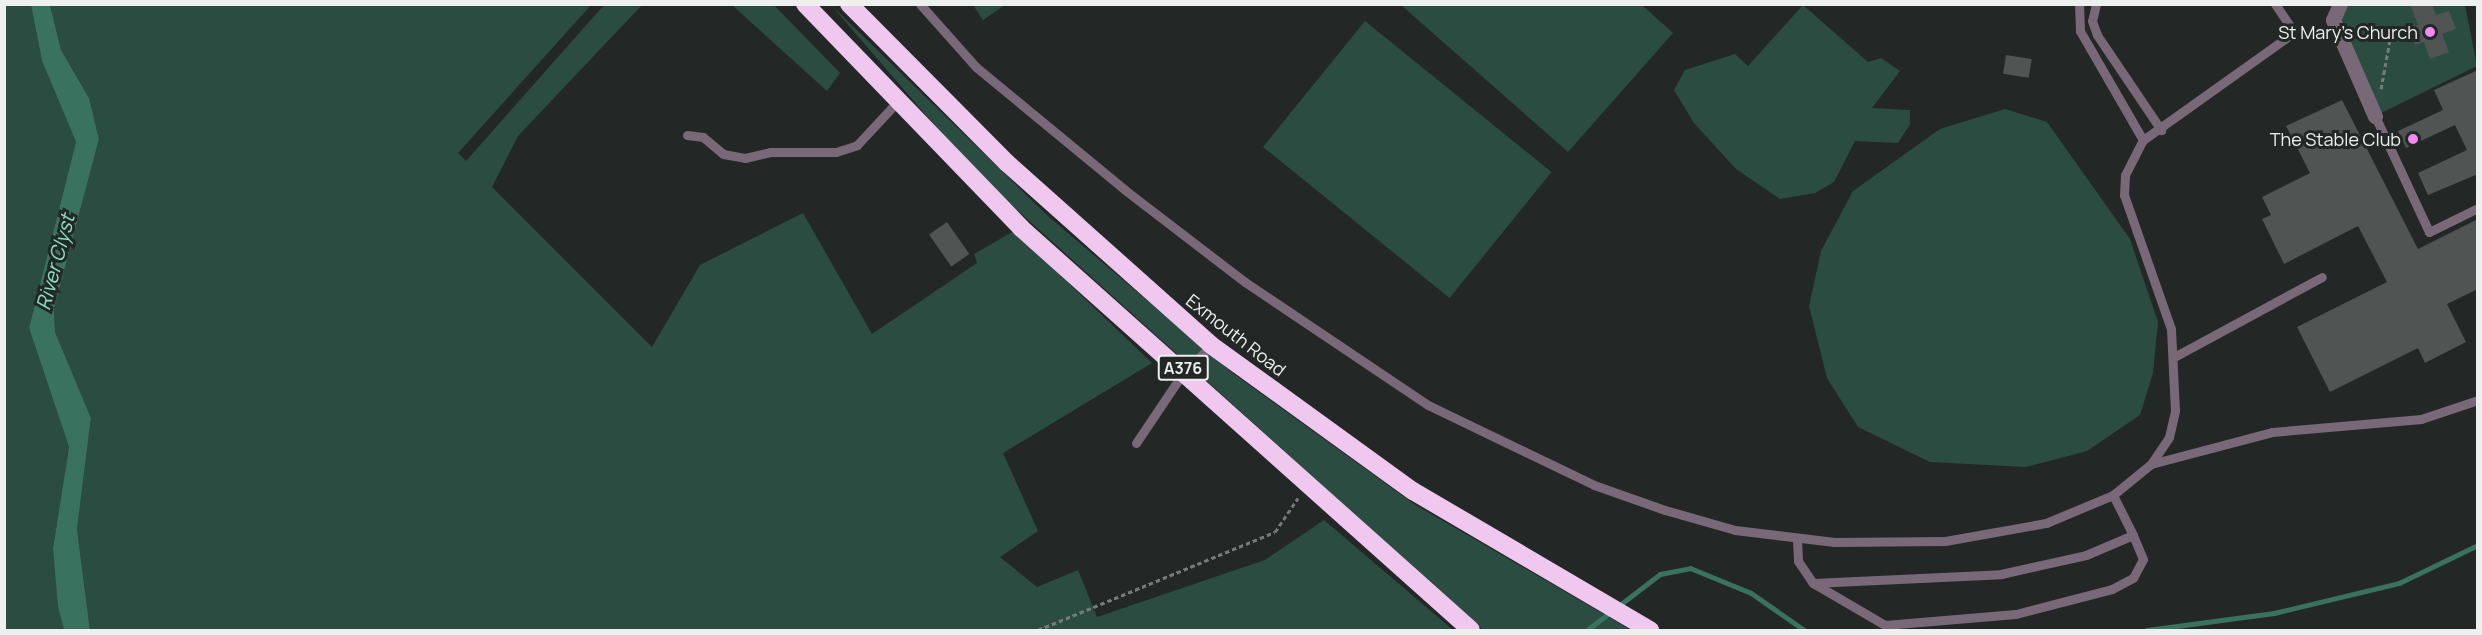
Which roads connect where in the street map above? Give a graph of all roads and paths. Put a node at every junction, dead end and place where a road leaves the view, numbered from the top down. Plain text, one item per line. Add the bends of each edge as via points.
1 (805, 4) edge
2 (849, 4) edge
3 (920, 4) edge
4 (2079, 4) edge
5 (2096, 4) edge
6 (2275, 4) edge
7 (2332, 7) edge
8 (2393, 23) dead end
9 (899, 100) junction
10 (2375, 116) junction
11 (2161, 130) junction
12 (687, 135) dead end
13 (2143, 140) junction
14 (2478, 208) edge
15 (2322, 277) dead end
16 (1211, 345) junction
17 (2174, 357) junction
18 (1187, 371) junction
19 (2478, 400) edge
20 (1136, 443) dead end
21 (2151, 464) junction
22 (1309, 482) junction
23 (2113, 495) junction
24 (2133, 535) junction
25 (1797, 540) junction
26 (1813, 583) junction
27 (1642, 626) edge
28 (1038, 630) edge
29 (1471, 630) edge

1 - 9 highway, A376
2 - 16 highway, Exmouth Road / A376 via 1024,180
3 - 25 lane via 976,67 1125,190 1245,282 1428,405 1594,485 1715,524
4 - 13 lane via 2080,31
5 - 11 lane via 2092,21 2097,35
6 - 11 lane via 2292,29 2290,35
7 - 10 street
8 - 10 path
9 - 12 lane via 857,145 836,152 770,152 745,158 723,154 703,137
9 - 18 highway, A376 via 1021,228
10 - 14 lane via 2429,232
11 - 13 lane
13 - 17 lane via 2125,175 2124,195 2157,278
15 - 17 lane
16 - 18 lane
16 - 27 highway, Exmouth Road / A376 via 1413,491 1591,600
17 - 21 lane via 2175,411 2169,438
18 - 20 lane
18 - 22 highway, A376
19 - 21 lane via 2421,419 2272,432
21 - 23 lane
22 - 28 path via 1275,532
22 - 29 highway, A376
23 - 24 lane
23 - 25 lane via 2046,523 2003,533 1945,541
24 - 26 lane via 2086,555 2001,574
24 - 26 lane via 2143,559 2133,578 2089,596 2016,614 1885,625
25 - 26 lane via 1798,561

